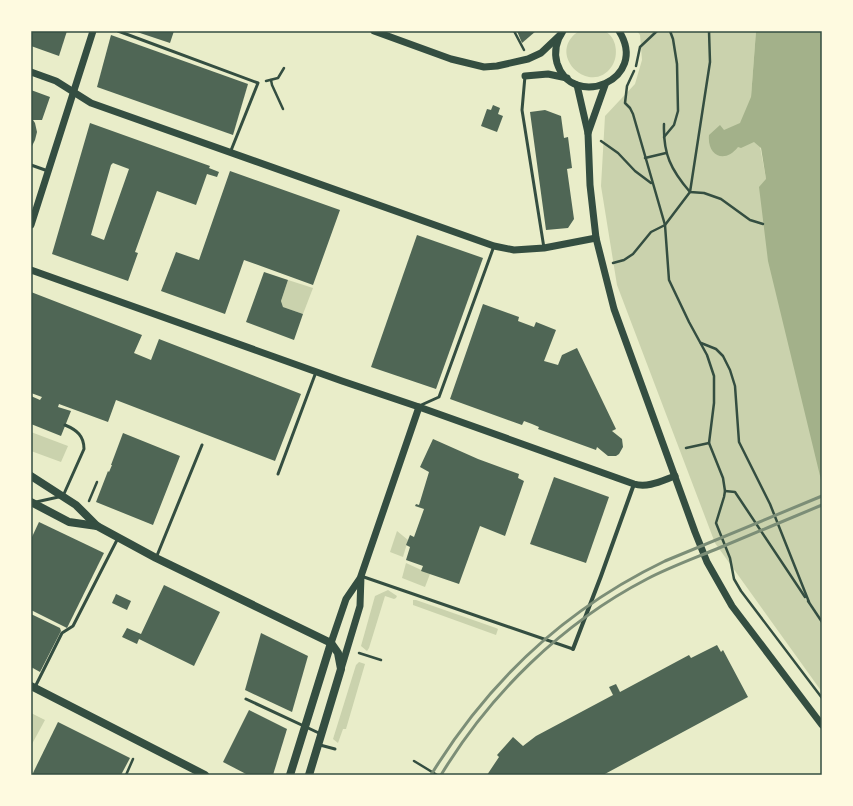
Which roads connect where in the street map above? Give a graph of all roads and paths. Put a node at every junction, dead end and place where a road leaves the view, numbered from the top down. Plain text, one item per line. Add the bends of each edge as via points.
1 (93, 31) edge
2 (118, 31) edge
3 (374, 31) edge
4 (514, 31) edge
5 (620, 31) edge
6 (657, 31) edge
7 (670, 31) edge
8 (709, 31) edge
9 (561, 33) edge
10 (525, 52) dead end
11 (284, 68) dead end
12 (31, 72) edge
13 (525, 76) joint
14 (567, 78) junction
15 (271, 79) junction
16 (258, 83) junction
17 (578, 85) junction
18 (605, 85) junction
19 (73, 92) junction
20 (283, 108) dead end
21 (664, 124) dead end
22 (588, 133) junction
23 (664, 137) junction
24 (601, 141) dead end
25 (230, 153) junction
26 (666, 153) junction
27 (645, 158) junction
28 (31, 165) edge
29 (48, 171) junction
30 (652, 184) junction
31 (690, 192) junction
32 (763, 224) dead end
33 (31, 225) edge
34 (665, 225) junction
35 (596, 238) junction
36 (494, 246) junction
37 (544, 248) junction
38 (613, 263) dead end
39 (31, 270) edge
40 (700, 343) junction
41 (316, 372) junction
42 (419, 406) junction
43 (65, 425) dead end
44 (709, 443) junction
45 (202, 445) dead end
46 (686, 448) dead end
47 (278, 474) dead end
48 (31, 476) edge
49 (675, 476) junction
50 (97, 482) dead end
51 (634, 484) junction
52 (725, 490) junction
53 (63, 496) junction
54 (90, 501) dead end
55 (32, 503) edge
56 (97, 526) junction
57 (118, 537) junction
58 (156, 558) junction
59 (361, 576) junction
60 (809, 602) junction
61 (822, 622) edge
62 (331, 643) junction
63 (573, 649) joint
64 (359, 653) dead end
65 (381, 660) dead end
66 (341, 669) junction
67 (33, 686) edge
68 (822, 698) edge
69 (246, 699) dead end
70 (822, 725) edge
71 (304, 726) junction
72 (321, 734) junction
73 (318, 745) junction
74 (335, 750) dead end
75 (314, 757) junction
76 (134, 759) dead end
77 (414, 761) dead end
78 (126, 775) edge
79 (205, 775) edge
80 (290, 775) edge
81 (309, 775) edge
82 (314, 775) edge
83 (437, 775) edge

1 - 19 street
2 - 16 lane
3 - 9 street via 451,59 484,67 528,59 541,53
4 - 10 path
5 - 18 street via 626,44 626,60 617,76
6 - 27 path via 640,47 638,60 627,86 626,103 633,114
7 - 23 path via 677,64 678,111 674,125
8 - 31 path via 710,62
9 - 14 street via 556,56 558,66
11 - 15 path via 278,78
12 - 19 street via 56,81
13 - 14 street via 548,74
13 - 37 lane via 522,110
14 - 17 street
15 - 16 path
15 - 20 path
16 - 25 lane
17 - 18 street
17 - 22 street
18 - 22 street
19 - 25 street via 91,103
19 - 29 street
21 - 23 path
22 - 35 street
23 - 26 path
24 - 30 path
25 - 36 street
26 - 27 path
26 - 31 path via 678,178
27 - 30 path
28 - 29 lane
29 - 33 street
30 - 34 path
31 - 32 path via 704,193 721,199 750,220
31 - 34 path
34 - 38 path via 651,232 633,254
34 - 40 path via 669,280
35 - 37 street
35 - 49 street via 614,308
36 - 37 street via 514,250
36 - 42 lane via 439,397
39 - 41 street
40 - 44 path via 711,362 714,376 714,403
40 - 60 path via 716,348 730,370 735,392 739,442 770,504
41 - 42 street
41 - 47 lane
42 - 51 street
42 - 59 street
43 - 53 lane via 79,433 84,449
44 - 46 path
44 - 52 path
45 - 58 lane
48 - 53 main road
49 - 51 street via 645,486
49 - 70 street via 707,562 719,584 732,606
50 - 54 path
51 - 63 street
52 - 60 path via 735,492
52 - 68 path via 716,523 730,558 734,579
53 - 55 lane
53 - 56 main road via 76,504
55 - 56 main road via 69,522
56 - 57 main road
57 - 58 main road
57 - 67 lane via 73,626 62,633
58 - 62 main road
59 - 62 street via 346,599
59 - 63 lane
59 - 66 street via 360,606
60 - 61 path
62 - 66 main road via 338,653
62 - 71 main road
64 - 65 path
66 - 72 main road
67 - 79 main road
69 - 71 lane
71 - 72 lane
71 - 80 main road
72 - 73 main road
73 - 74 lane
73 - 75 main road
75 - 81 main road
75 - 82 main road
76 - 78 path
77 - 83 path

